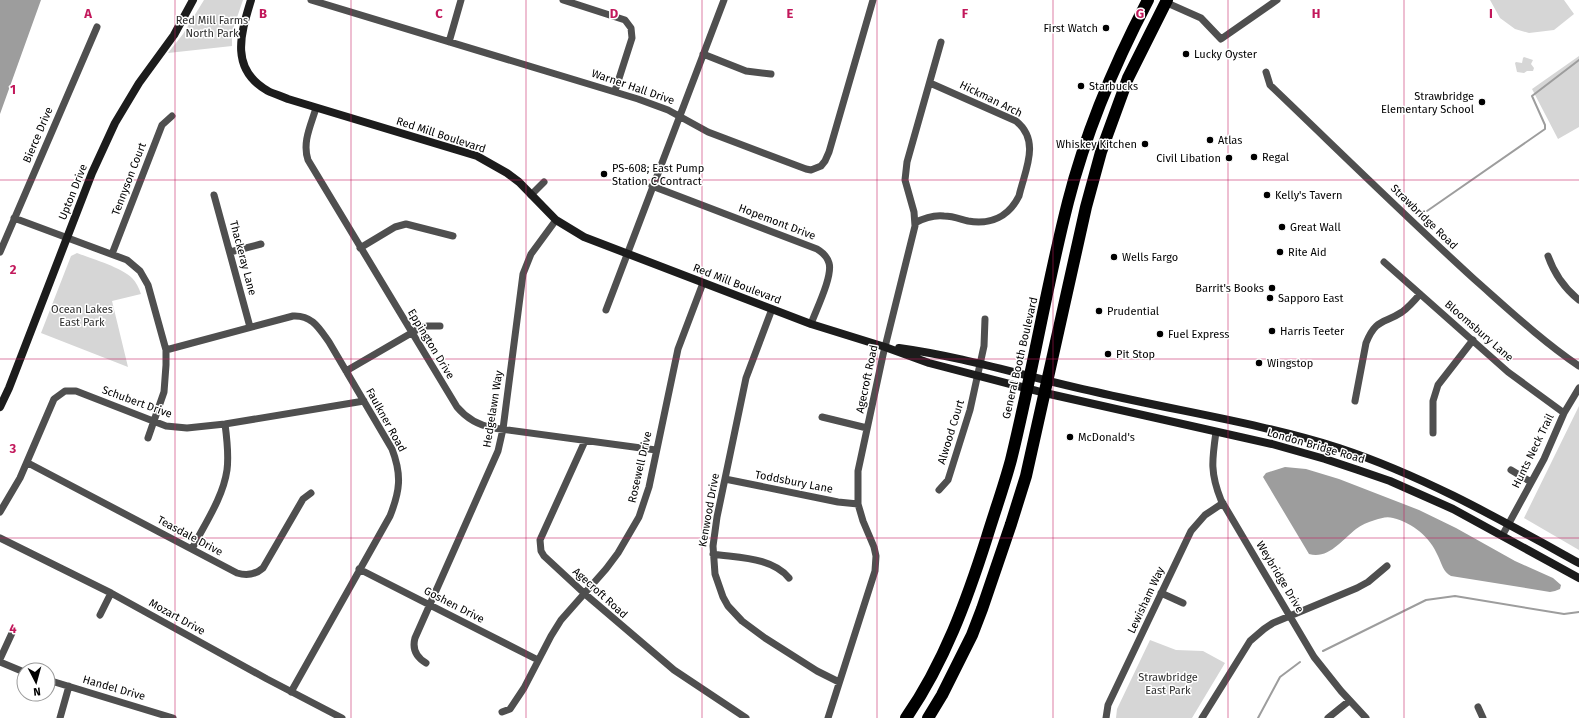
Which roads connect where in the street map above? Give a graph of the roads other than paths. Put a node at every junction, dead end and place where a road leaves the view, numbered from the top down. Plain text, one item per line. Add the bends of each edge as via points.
1 (193, 0) edge
2 (251, 0) edge
3 (311, 0) edge
4 (461, 0) edge
5 (563, 0) edge
6 (724, 0) edge
7 (873, 0) edge
8 (1148, 0) edge
9 (1166, 1) edge
10 (1275, 1) edge
11 (326, 2) edge
12 (97, 27) dead end
13 (449, 42) junction
14 (941, 42) dead end
15 (703, 54) junction
16 (1116, 64) junction
17 (1266, 72) dead end
18 (771, 74) dead end
19 (930, 83) junction
20 (614, 91) junction
21 (316, 108) junction
22 (172, 116) dead end
23 (680, 116) junction
24 (1109, 129) junction
25 (544, 182) dead end
26 (652, 186) junction
27 (214, 195) dead end
28 (531, 195) junction
29 (14, 218) junction
30 (556, 220) junction
31 (915, 223) junction
32 (453, 236) dead end
33 (66, 237) junction
34 (261, 244) dead end
35 (360, 248) junction
36 (0, 252) edge
37 (230, 252) junction
38 (112, 254) junction
39 (627, 254) junction
40 (1548, 256) dead end
41 (1384, 262) dead end
42 (703, 283) junction
43 (1420, 294) junction
44 (1579, 300) edge
45 (772, 309) junction
46 (606, 310) dead end
47 (984, 319) dead end
48 (811, 324) junction
49 (440, 326) dead end
50 (250, 327) junction
51 (412, 333) junction
52 (1472, 340) junction
53 (885, 347) junction
54 (166, 350) junction
55 (980, 365) junction
56 (1579, 366) edge
57 (346, 371) junction
58 (978, 376) junction
59 (1028, 383) junction
60 (1046, 387) junction
61 (1579, 388) edge
62 (364, 401) junction
63 (1355, 402) dead end
64 (0, 407) edge
65 (1564, 413) junction
66 (822, 417) dead end
67 (154, 421) junction
68 (225, 424) junction
69 (867, 428) junction
70 (503, 429) junction
71 (1216, 432) junction
72 (1433, 433) dead end
73 (148, 438) dead end
74 (585, 441) junction
75 (656, 450) junction
76 (28, 463) junction
77 (1511, 470) dead end
78 (725, 479) junction
79 (1531, 482) junction
80 (939, 490) dead end
81 (311, 493) dead end
82 (858, 504) junction
83 (1224, 504) junction
84 (0, 512) edge
85 (1509, 524) junction
86 (1502, 536) junction
87 (0, 538) edge
88 (192, 549) junction
89 (713, 554) junction
90 (1579, 563) edge
91 (1387, 566) dead end
92 (359, 569) junction
93 (789, 578) dead end
94 (1579, 578) edge
95 (111, 593) junction
96 (1161, 593) junction
97 (585, 594) junction
98 (1183, 603) dead end
99 (429, 604) junction
100 (100, 615) dead end
101 (1290, 616) junction
102 (12, 633) dead end
103 (538, 660) junction
104 (0, 661) edge
105 (426, 663) dead end
106 (16, 668) edge
107 (56, 682) edge
108 (839, 682) junction
109 (69, 686) junction
110 (292, 692) junction
111 (1349, 701) junction
112 (1478, 707) dead end
113 (502, 712) dead end
114 (60, 718) edge
115 (173, 718) edge
116 (342, 718) edge
117 (746, 718) edge
118 (828, 718) edge
119 (906, 718) edge
120 (928, 718) edge
121 (1106, 718) edge
122 (1202, 718) edge
123 (1328, 718) edge
124 (1366, 718) edge
125 (1483, 718) edge

1 - 33 main road, Upton Drive via 174,35 139,83 115,122
2 - 21 main road, Red Mill Boulevard via 240,47 248,72 268,91
3 - 11 street, Warner Hall Drive
4 - 13 street
5 - 20 street via 624,20 631,28 632,38
6 - 15 street
7 - 23 street, Warner Hall Drive via 829,152 821,166 806,170 708,132
8 - 16 highway, General Booth Boulevard
9 - 10 street via 1201,18 1221,39
9 - 24 highway via 1128,78
11 - 13 street, Warner Hall Drive
12 - 29 street, Bierce Drive
13 - 20 street, Warner Hall Drive
14 - 19 street, Agecroft Road
15 - 18 street via 746,71
15 - 23 street
16 - 24 highway via 1123,69 1123,75 1111,105
16 - 59 highway, General Booth Boulevard via 1091,128 1068,202
17 - 56 street, Strawbridge Road via 1270,85 1439,247 1512,312
19 - 31 street, Agecroft Road via 905,171
19 - 31 street, Hickman Arch via 1016,121 1028,136 1030,150 1019,196 1005,214 986,222 944,216 926,218
20 - 23 street, Warner Hall Drive
21 - 28 main road, Red Mill Boulevard via 477,156 507,172
21 - 35 street, Eppington Drive via 306,139 308,160
22 - 38 street, Tennyson Court via 162,125
23 - 26 street
24 - 60 highway via 1086,207
25 - 28 street
26 - 39 street
26 - 48 street, Hopemont Drive via 822,252 829,262 829,276
27 - 37 street, Thackeray Lane
28 - 30 main road, Red Mill Boulevard
29 - 33 street
29 - 36 street, Bierce Drive
30 - 39 main road, Red Mill Boulevard via 584,238
30 - 70 street, Hedgelawn Way via 535,247 523,274
31 - 53 street, Agecroft Road
32 - 35 street via 406,224 395,227
33 - 38 street
33 - 64 main road, Upton Drive
34 - 37 street
35 - 51 street, Eppington Drive
37 - 50 street, Thackeray Lane
38 - 54 street via 134,265 145,277
39 - 42 main road, Red Mill Boulevard
39 - 46 street
40 - 44 street via 1566,288
41 - 43 street, Bloomsbury Lane
42 - 45 main road, Red Mill Boulevard
42 - 75 street, Rosewell Drive via 678,349
43 - 52 street, Bloomsbury Lane
43 - 63 street via 1402,312 1378,324 1369,334
45 - 48 main road, Red Mill Boulevard
45 - 78 street, Kenwood Drive via 746,378
47 - 55 street, Alwood Court via 984,346
48 - 53 main road, Red Mill Boulevard
49 - 51 street via 426,326
50 - 54 street, Faulkner Road
50 - 57 street, Faulkner Road via 293,316 306,317 319,327
51 - 57 street
51 - 70 street, Eppington Drive via 463,414 478,424
52 - 65 street, Bloomsbury Lane via 1514,376
52 - 72 street via 1438,385 1434,401
53 - 55 main road, Red Mill Boulevard via 934,353
53 - 58 main road, Red Mill Boulevard via 929,363
53 - 69 street, Agecroft Road
54 - 67 street via 164,392
55 - 58 street, Alwood Court
55 - 59 main road, Red Mill Boulevard
57 - 62 street, Faulkner Road
58 - 59 main road, Red Mill Boulevard
58 - 80 street, Alwood Court via 948,480
59 - 60 main road, London Bridge Road
59 - 60 main road, London Bridge Road
59 - 119 highway, General Booth Boulevard via 1010,463 969,591 942,655
60 - 71 main road, London Bridge Road
60 - 85 main road, London Bridge Road via 1278,432 1338,448 1427,482
60 - 120 highway via 1026,476 982,609 957,666
61 - 65 street, Hunts Neck Trail
62 - 68 street, Schubert Drive
62 - 92 street, Faulkner Road via 392,449 399,480 390,516
65 - 79 street, Hunts Neck Trail
66 - 69 street
67 - 68 street, Schubert Drive via 166,426 188,428
67 - 73 street
67 - 76 street, Schubert Drive via 76,391 65,391 54,399
68 - 88 street via 227,472 216,502
69 - 82 street, Agecroft Road via 858,471
70 - 74 street, Eppington Drive
70 - 99 street, Hedgelawn Way via 498,452
71 - 83 street, Weybridge Drive via 1212,469
71 - 86 main road, London Bridge Road via 1299,451 1358,470 1453,509
74 - 75 street, Eppington Drive
74 - 97 street, Agecroft Road via 546,526 540,546 547,560
75 - 97 street, Rosewell Drive via 649,487 639,517 618,553
76 - 84 street, Schubert Drive
76 - 88 street, Teasdale Drive
77 - 79 street
78 - 82 street, Toddsbury Lane
78 - 89 street, Kenwood Drive
79 - 85 street, Hunts Neck Trail
81 - 88 street, Teasdale Drive via 302,499 262,568 253,574 237,574
82 - 108 street, Agecroft Road via 874,547 876,566
83 - 96 street, Lewisham Way via 1205,515 1190,531
83 - 101 street, Weybridge Drive
85 - 86 street, Hunts Neck Trail
85 - 90 main road, London Bridge Road
86 - 94 main road, London Bridge Road
87 - 95 street, Mozart Drive
89 - 93 street via 772,564
89 - 108 street, Kenwood Drive via 715,574 723,597 742,622 804,663
91 - 101 street via 1357,588
92 - 99 street, Goshen Drive
92 - 110 street, Faulkner Road
95 - 100 street
95 - 110 street, Mozart Drive
96 - 98 street
96 - 121 street, Lewisham Way via 1108,705
97 - 103 street, Rosewell Drive via 561,620
97 - 117 street, Agecroft Road via 674,670
99 - 103 street, Goshen Drive
99 - 105 street, Hedgelawn Way via 414,641 415,652
101 - 111 street, Weybridge Drive via 1314,657
101 - 122 street via 1264,629 1250,641
102 - 104 street
103 - 113 street, Rosewell Drive via 524,688 510,708
104 - 106 street
107 - 109 street, Handel Drive
108 - 118 street, Agecroft Road
109 - 114 street
109 - 115 street, Handel Drive
110 - 116 street, Mozart Drive
111 - 123 street
111 - 124 street, Weybridge Drive
112 - 125 street

